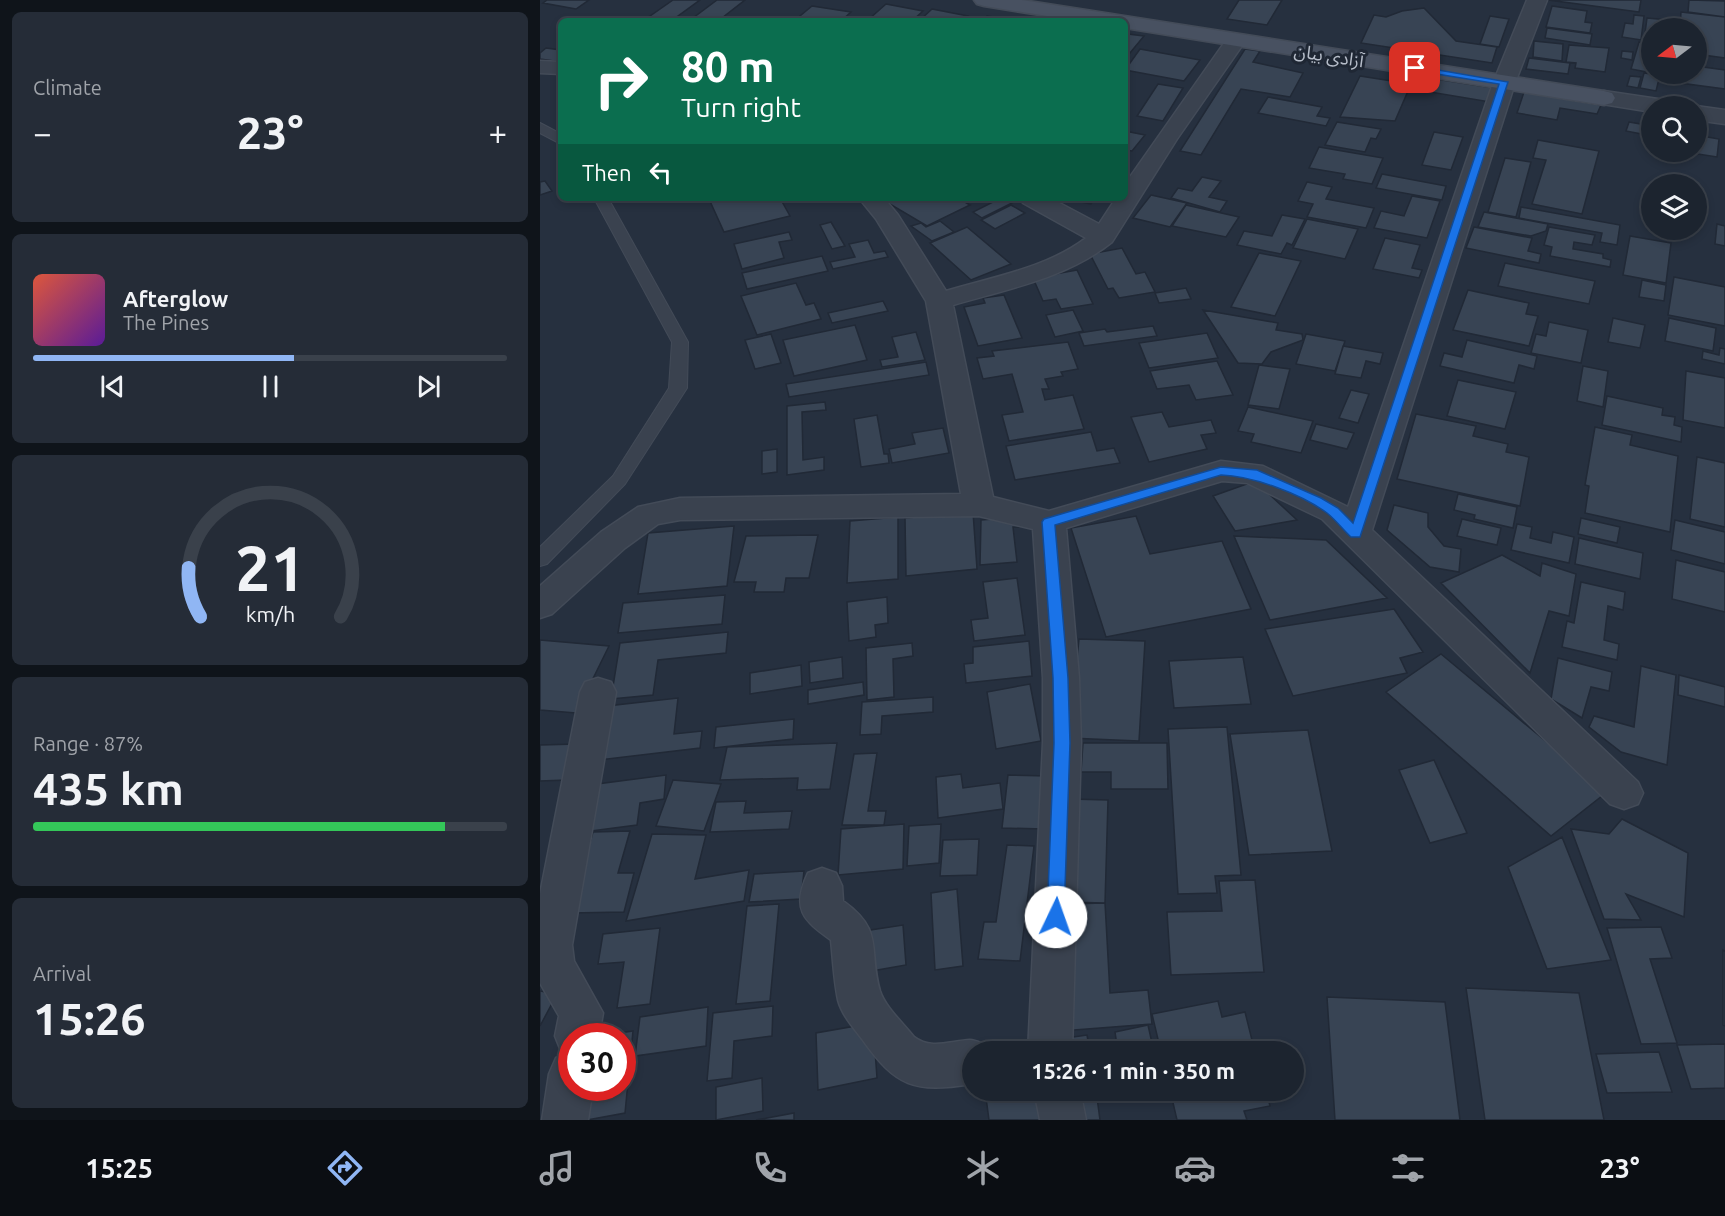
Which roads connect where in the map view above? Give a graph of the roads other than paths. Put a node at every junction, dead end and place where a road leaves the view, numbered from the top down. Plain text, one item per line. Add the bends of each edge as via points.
1 (984, 0) edge
2 (1537, 0) edge
3 (1097, 18) edge
4 (1128, 22) edge
5 (1236, 40) junction
6 (540, 67) edge
7 (558, 68) edge
8 (1504, 82) junction
9 (1604, 98) joint
10 (1641, 103) edge
11 (1707, 115) edge
12 (1725, 117) edge
13 (540, 127) edge
14 (558, 138) edge
15 (1128, 199) edge
16 (603, 201) edge
17 (874, 201) edge
18 (1037, 201) edge
19 (1126, 201) edge
20 (1103, 237) junction
21 (939, 301) junction
22 (979, 504) junction
23 (1048, 522) junction
24 (1356, 534) junction
25 (540, 559) edge
26 (540, 605) edge
27 (598, 692) dead end
28 (1624, 793) dead end
29 (822, 886) dead end
30 (579, 1023) edge
31 (1051, 1041) edge
32 (962, 1064) edge
33 (568, 1101) edge
34 (1059, 1101) edge
35 (565, 1120) edge
36 (1063, 1120) edge

1 - 3 main road
2 - 8 street
4 - 5 main road, آزادی بیان
5 - 8 main road, آزادی بیان
5 - 15 street
6 - 7 street
8 - 9 main road, آزادی بیان
8 - 24 street
9 - 10 street
11 - 12 street
13 - 14 lane
16 - 25 lane via 680,342 678,388 619,480
17 - 21 street
18 - 20 street
19 - 20 street
20 - 21 street via 1091,249 1063,261
21 - 22 street
22 - 23 street
22 - 26 street via 680,509 649,516 613,540
23 - 24 street via 1221,471 1235,471 1252,474 1316,501 1333,511
23 - 31 street via 1062,743
24 - 28 street
27 - 30 street via 551,945 553,965 581,1013
29 - 32 street via 822,910 851,934 860,1001 898,1052 909,1061 940,1067
33 - 35 street
34 - 36 street

